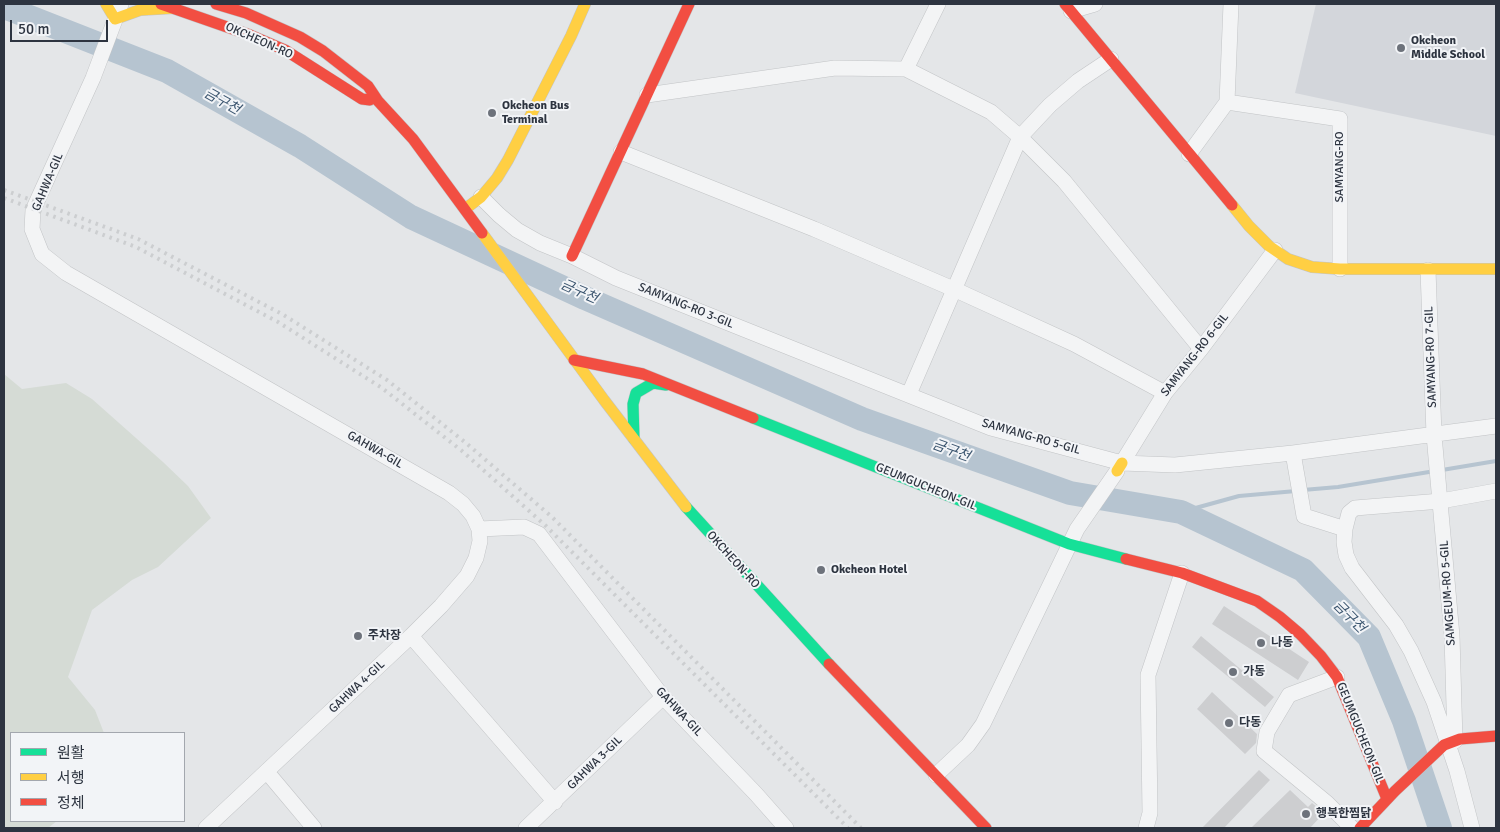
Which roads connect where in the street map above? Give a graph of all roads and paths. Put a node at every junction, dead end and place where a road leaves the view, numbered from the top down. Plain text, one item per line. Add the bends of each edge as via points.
1 (106, 4) edge
2 (121, 4) edge
3 (161, 4) edge
4 (216, 4) edge
5 (585, 4) edge
6 (689, 4) edge
7 (938, 4) edge
8 (1094, 4) edge
9 (1231, 4) edge
10 (1068, 7) edge
11 (174, 8) junction
12 (113, 23) junction
13 (1111, 59) junction
14 (906, 70) junction
15 (647, 95) junction
16 (378, 101) junction
17 (1226, 102) junction
18 (1020, 137) junction
19 (621, 152) junction
20 (1189, 154) junction
21 (481, 196) junction
22 (465, 209) junction
23 (1275, 250) junction
24 (572, 256) junction
25 (1340, 269) junction
26 (1496, 269) edge
27 (1428, 270) junction
28 (954, 289) junction
29 (1201, 349) junction
30 (574, 360) junction
31 (675, 386) junction
32 (1165, 393) junction
33 (909, 394) junction
34 (1496, 426) edge
35 (634, 439) junction
36 (1434, 439) junction
37 (1293, 453) junction
38 (1119, 467) junction
39 (1496, 491) edge
40 (1440, 496) junction
41 (479, 529) junction
42 (1345, 529) junction
43 (1069, 544) junction
44 (1182, 573) junction
45 (411, 636) junction
46 (1338, 677) junction
47 (663, 697) junction
48 (1496, 736) edge
49 (1446, 745) junction
50 (267, 772) junction
51 (936, 775) junction
52 (1391, 795) junction
53 (555, 802) junction
54 (206, 828) edge
55 (314, 828) edge
56 (526, 828) edge
57 (786, 828) edge
58 (986, 828) edge
59 (1146, 828) edge
60 (1352, 828) edge
61 (1360, 828) edge
62 (1472, 828) edge

1 - 12 street
2 - 12 street
3 - 11 street, OKCHEON-RO
4 - 16 street, OKCHEON-RO via 277,26 323,51 368,86
5 - 21 street via 508,160
6 - 15 street
7 - 14 street
8 - 10 street
9 - 17 street
10 - 13 street
11 - 12 street via 140,10
11 - 16 street, OKCHEON-RO via 285,50 362,98
12 - 41 street, GAHWA-GIL via 93,78 34,210 32,229 42,254 66,273 449,493 463,504
13 - 18 street via 1078,81
13 - 20 street
14 - 15 street via 835,68
14 - 18 street via 991,112
15 - 19 street
16 - 22 street, OKCHEON-RO via 413,139
17 - 20 street
17 - 25 street, SAMYANG-RO via 1340,119
18 - 28 street
18 - 29 street via 1064,182
19 - 24 street
19 - 28 street
20 - 23 street via 1249,226
21 - 22 street
21 - 24 street, SAMYANG-RO 3-GIL via 517,230
22 - 30 street, OKCHEON-RO
23 - 25 street via 1288,259 1312,267
23 - 29 street, SAMYANG-RO 6-GIL
24 - 33 street, SAMYANG-RO 3-GIL via 616,278
25 - 27 street
26 - 27 street
27 - 36 street, SAMYANG-RO 7-GIL
28 - 32 street via 1074,344
28 - 33 street
29 - 32 street, SAMYANG-RO 6-GIL
30 - 31 street, GEUMGUCHEON-GIL via 643,374
30 - 35 street, OKCHEON-RO
31 - 35 street via 653,383 636,393
31 - 43 street, GEUMGUCHEON-GIL
32 - 38 street, SAMYANG-RO 6-GIL
33 - 38 street, SAMYANG-RO 5-GIL via 991,428
34 - 36 street, SAMYANG-RO 5-GIL
35 - 51 street, OKCHEON-RO via 688,510
36 - 37 street, SAMYANG-RO 5-GIL
36 - 40 street, SAMYANG-RO 7-GIL
37 - 38 street, SAMYANG-RO 5-GIL
37 - 42 street via 1304,516
38 - 43 street, SAMYANG-RO 6-GIL
39 - 40 street
40 - 42 street via 1355,508
40 - 49 street, SAMGEUM-RO 5-GIL via 1452,636
41 - 45 street, GAHWA 4-GIL via 476,558 467,576
41 - 47 street, GAHWA-GIL via 524,528 539,534
42 - 49 street via 1346,555 1352,568 1396,625 1411,651 1434,702
43 - 44 street, GEUMGUCHEON-GIL
43 - 51 street via 983,724 968,745
44 - 46 street, GEUMGUCHEON-GIL via 1257,601 1310,645
44 - 59 street via 1148,675 1150,813
45 - 50 street, GAHWA 4-GIL
45 - 53 street
46 - 52 street, GEUMGUCHEON-GIL
46 - 60 street via 1289,695 1267,732 1264,751
47 - 53 street, GAHWA 3-GIL
47 - 57 street, GAHWA-GIL
48 - 49 street via 1460,739
49 - 52 street
49 - 62 street via 1457,771
50 - 54 street, GAHWA 4-GIL
50 - 55 street
51 - 58 street, OKCHEON-RO
52 - 61 street
53 - 56 street, GAHWA 3-GIL

